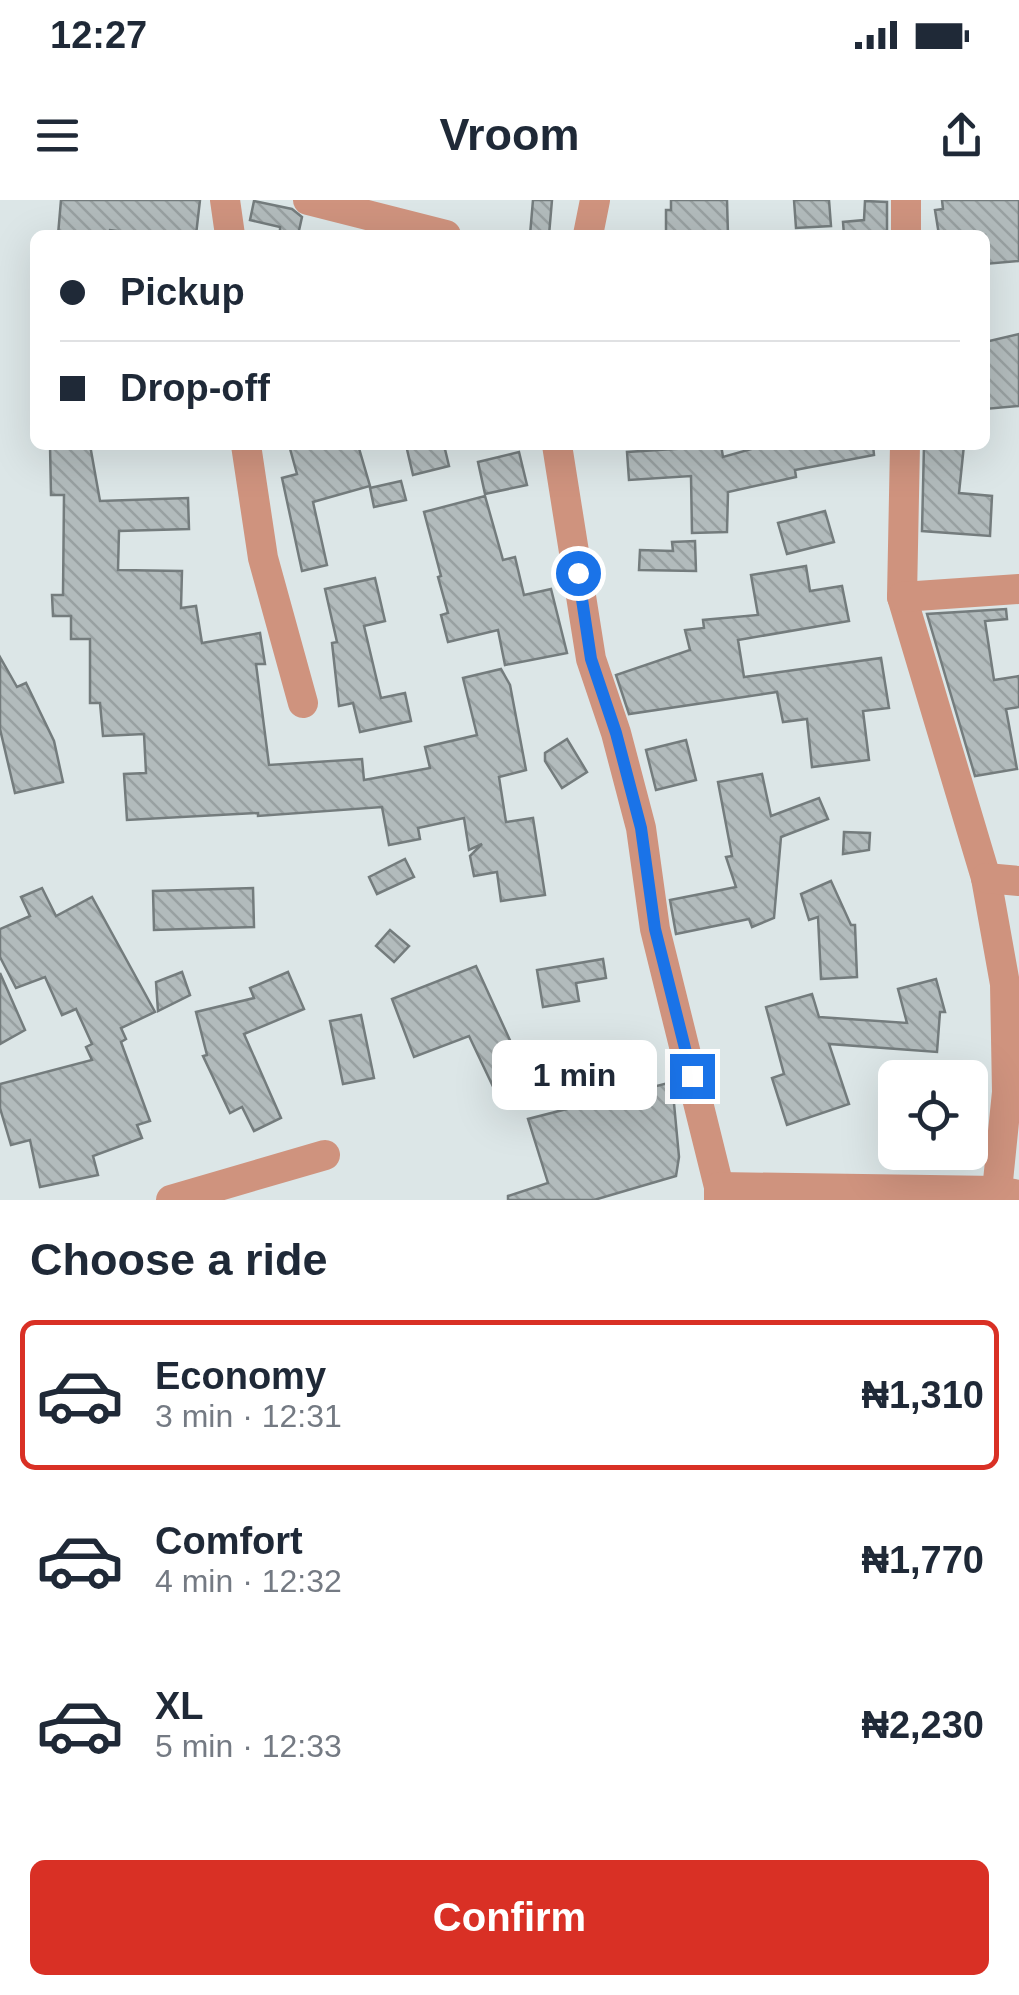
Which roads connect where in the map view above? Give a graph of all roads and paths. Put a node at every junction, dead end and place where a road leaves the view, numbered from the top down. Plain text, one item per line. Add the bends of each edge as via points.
1 (225, 200) edge
2 (308, 200) edge
3 (595, 200) edge
4 (906, 200) edge
5 (229, 230) edge
6 (426, 230) edge
7 (589, 230) edge
8 (906, 230) edge
9 (247, 450) edge
10 (558, 450) edge
11 (905, 450) edge
12 (1019, 589) edge
13 (902, 597) junction
14 (302, 703) dead end
15 (986, 878) junction
16 (1019, 881) edge
17 (325, 1155) dead end
18 (719, 1193) edge
19 (1008, 1193) edge
20 (171, 1200) edge

1 - 5 street
2 - 6 street
3 - 7 street
4 - 8 street
9 - 14 street via 263,558
10 - 18 street via 591,659 641,828 655,929
11 - 13 street
12 - 13 street
13 - 15 street
15 - 16 street
15 - 19 street via 1005,984
17 - 20 street
18 - 19 street

